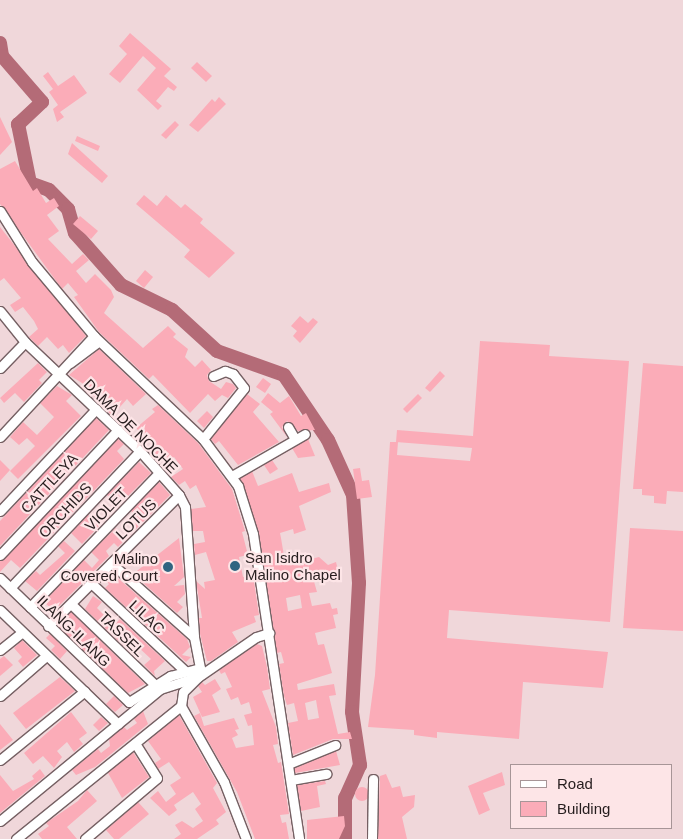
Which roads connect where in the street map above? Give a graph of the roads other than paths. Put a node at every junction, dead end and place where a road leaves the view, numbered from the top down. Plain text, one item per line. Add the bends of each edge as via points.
1 (0, 211) edge
2 (0, 311) edge
3 (93, 341) junction
4 (25, 342) junction
5 (0, 368) edge
6 (59, 374) junction
7 (213, 376) dead end
8 (96, 409) junction
9 (288, 427) dead end
10 (118, 430) junction
11 (305, 434) dead end
12 (0, 437) edge
13 (202, 439) junction
14 (295, 439) junction
15 (140, 451) junction
16 (160, 473) junction
17 (232, 476) junction
18 (179, 495) junction
19 (0, 511) edge
20 (0, 554) edge
21 (111, 563) junction
22 (0, 578) edge
23 (91, 583) junction
24 (10, 588) junction
25 (71, 604) junction
26 (30, 607) junction
27 (0, 610) edge
28 (48, 626) junction
29 (22, 632) junction
30 (269, 633) junction
31 (194, 636) junction
32 (0, 650) edge
33 (46, 656) junction
34 (185, 671) junction
35 (200, 673) junction
36 (154, 684) junction
37 (85, 692) junction
38 (0, 696) edge
39 (181, 706) junction
40 (118, 724) junction
41 (135, 743) junction
42 (335, 745) dead end
43 (0, 760) edge
44 (288, 764) junction
45 (326, 774) dead end
46 (373, 779) dead end
47 (290, 780) junction
48 (0, 821) edge
49 (16, 839) edge
50 (85, 839) edge
51 (246, 839) edge
52 (299, 839) edge
53 (372, 839) edge

1 - 3 street via 32,262
2 - 4 street, DAMA DE NOCHE
3 - 6 street
3 - 13 street
4 - 5 street
4 - 6 street, DAMA DE NOCHE
6 - 8 street, DAMA DE NOCHE
6 - 12 street
7 - 13 street via 225,371 234,374 244,388
8 - 10 street, DAMA DE NOCHE
8 - 19 street
9 - 14 street
10 - 15 street, DAMA DE NOCHE
10 - 20 street, CATTLEYA
11 - 14 street
13 - 17 street
14 - 17 street
15 - 16 street, DAMA DE NOCHE
15 - 24 street, ORCHIDS
16 - 18 street, DAMA DE NOCHE
16 - 26 street, VIOLET
17 - 30 street via 248,510
18 - 21 street, LOTUS
18 - 31 street, DAMA DE NOCHE via 185,507
21 - 23 street, LOTUS
21 - 31 street
22 - 24 street, ILANG-ILANG
23 - 25 street, LOTUS
23 - 34 street, LILAC
24 - 26 street, ILANG-ILANG
25 - 28 street, LOTUS
25 - 36 street, TASSEL
26 - 28 street, ILANG-ILANG
27 - 29 street
28 - 36 street, ILANG-ILANG via 129,702
29 - 32 street
29 - 33 street
30 - 35 street via 256,637
30 - 44 street
31 - 35 street, DAMA DE NOCHE
33 - 37 street
33 - 38 street
34 - 35 street
34 - 36 street
35 - 39 street via 183,692
35 - 40 street via 160,689
37 - 40 street
37 - 43 street
39 - 41 street
39 - 51 street via 224,782
40 - 48 street
41 - 49 street
41 - 50 street via 157,778
42 - 44 street
44 - 47 street
45 - 47 street
46 - 53 street
47 - 52 street

